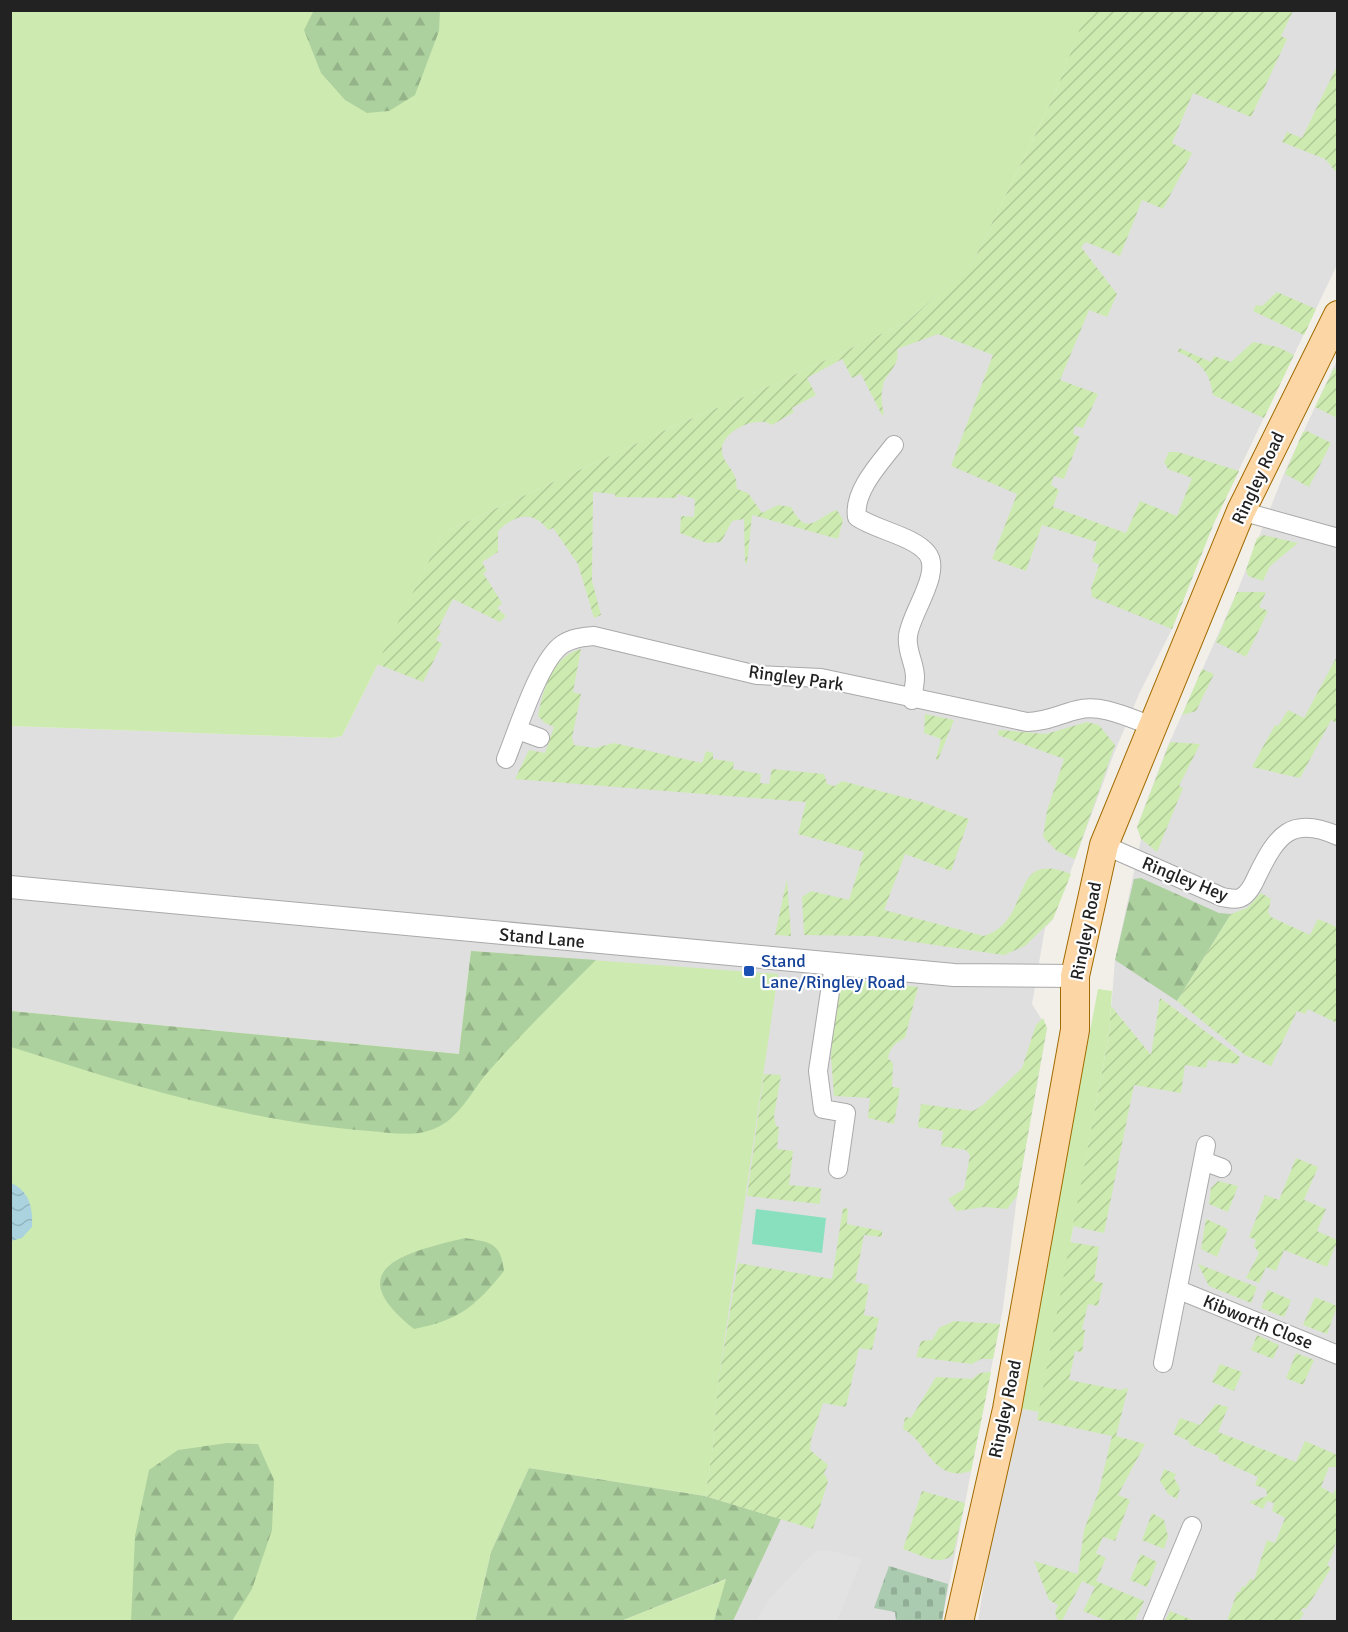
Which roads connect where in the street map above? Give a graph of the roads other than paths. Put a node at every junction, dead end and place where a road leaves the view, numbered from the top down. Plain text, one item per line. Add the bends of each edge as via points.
1 (1338, 315) edge
2 (894, 445) dead end
3 (1241, 512) junction
4 (1338, 538) edge
5 (912, 700) junction
6 (1155, 727) junction
7 (518, 730) junction
8 (540, 738) dead end
9 (506, 759) dead end
10 (1338, 836) edge
11 (1104, 845) junction
12 (10, 887) edge
13 (834, 965) junction
14 (1075, 976) junction
15 (1222, 1168) dead end
16 (838, 1169) dead end
17 (1179, 1290) junction
18 (1338, 1355) edge
19 (1162, 1363) dead end
20 (1192, 1526) dead end
21 (959, 1622) edge
22 (1152, 1622) edge

1 - 3 main road, Ringley Road
2 - 5 street via 855,504 857,517 867,524 918,545 929,554 933,568 908,635 908,654 915,675
3 - 4 street
3 - 6 main road, Ringley Road
5 - 6 street, Ringley Park via 1027,722 1043,722 1090,708
5 - 7 street, Ringley Park via 821,678 757,675 594,636 574,638 548,657
6 - 11 main road, Ringley Road
7 - 8 street
7 - 9 street, Ringley Park
10 - 11 street, Ringley Hey via 1308,825 1292,828 1268,855 1246,893 1234,899
11 - 14 main road, Ringley Road
12 - 13 street, Stand Lane
13 - 14 street, Stand Lane via 954,975
13 - 16 street via 818,1071 823,1109 846,1113
14 - 21 main road, Ringley Road via 1075,1030 1007,1409
15 - 17 street, Kibworth Close via 1205,1153
17 - 18 street, Kibworth Close
17 - 19 street, Kibworth Close
20 - 22 street

